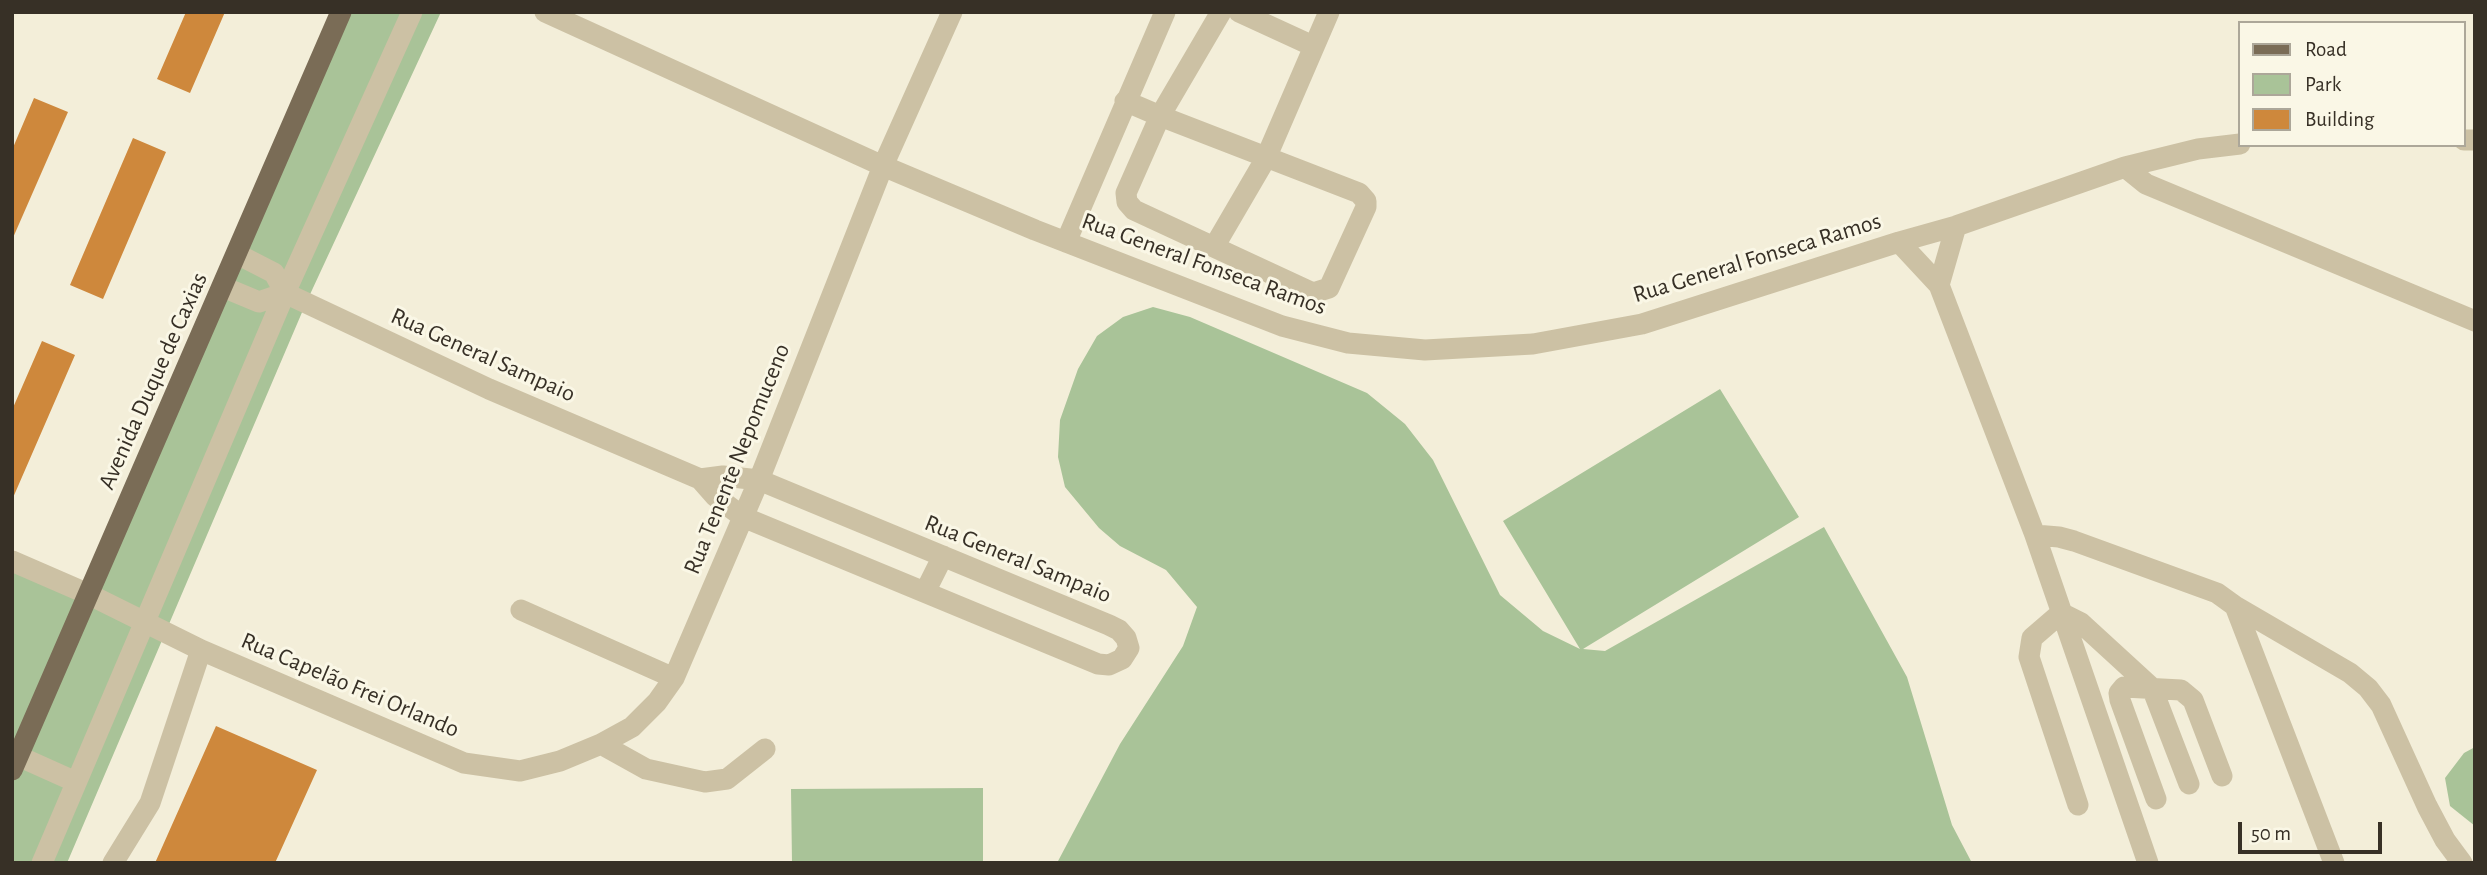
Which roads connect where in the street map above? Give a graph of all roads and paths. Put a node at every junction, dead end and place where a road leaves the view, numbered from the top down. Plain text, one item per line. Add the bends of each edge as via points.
1 (341, 12) edge
2 (412, 12) edge
3 (545, 12) edge
4 (952, 12) edge
5 (1165, 12) edge
6 (1221, 12) edge
7 (1239, 12) edge
8 (1329, 12) edge
9 (1313, 46) junction
10 (1125, 101) junction
11 (1160, 116) junction
12 (2238, 144) edge
13 (1266, 158) junction
14 (883, 166) junction
15 (2125, 167) junction
16 (1955, 226) junction
17 (1066, 242) junction
18 (1899, 242) junction
19 (1214, 247) junction
20 (237, 254) junction
21 (1939, 285) junction
22 (223, 287) junction
23 (285, 293) junction
24 (2475, 321) edge
25 (700, 479) junction
26 (759, 480) junction
27 (743, 517) junction
28 (2035, 535) junction
29 (943, 556) junction
30 (12, 561) edge
31 (925, 592) junction
32 (88, 594) junction
33 (2235, 606) junction
34 (521, 610) dead end
35 (2062, 613) junction
36 (144, 623) junction
37 (201, 650) junction
38 (674, 678) junction
39 (2152, 688) junction
40 (601, 744) junction
41 (765, 749) dead end
42 (15, 763) edge
43 (2222, 776) dead end
44 (76, 782) junction
45 (2189, 784) dead end
46 (2156, 799) dead end
47 (2078, 806) dead end
48 (42, 863) edge
49 (113, 863) edge
50 (2148, 863) edge
51 (2334, 863) edge
52 (2462, 863) edge

1 - 20 main road, Avenida Duque de Caxias
2 - 23 street
3 - 14 street, Rua General Fonseca Ramos
4 - 14 street, Rua Tenente Nepomuceno
5 - 10 street
6 - 11 street
7 - 9 street
8 - 9 street
9 - 13 street
10 - 11 street
10 - 17 street
11 - 13 street
11 - 19 street via 1126,193 1127,202 1134,210
12 - 15 street, Rua General Fonseca Ramos
13 - 19 street
13 - 19 street via 1359,193 1366,201 1329,288 1314,293
14 - 17 street, Rua General Fonseca Ramos
14 - 26 street, Rua Tenente Nepomuceno
15 - 16 street, Rua General Fonseca Ramos
15 - 24 street via 2146,184
16 - 18 street, Rua General Fonseca Ramos
16 - 21 street
17 - 18 street, Rua General Fonseca Ramos via 1282,326 1348,342 1425,350 1533,344 1642,324
18 - 21 street
20 - 22 main road, Avenida Duque de Caxias
20 - 23 street, Rua General Sampaio via 274,273
21 - 28 street
22 - 23 street via 259,302
22 - 32 main road, Avenida Duque de Caxias
23 - 25 street, Rua General Sampaio via 489,389
23 - 36 street
25 - 26 street, Rua General Sampaio
25 - 27 street, Rua General Sampaio
26 - 27 street, Rua Tenente Nepomuceno
26 - 29 street, Rua General Sampaio
27 - 31 street, Rua General Sampaio
27 - 38 street, Rua Tenente Nepomuceno
28 - 33 street via 2074,541 2217,593
28 - 35 street
29 - 31 street
29 - 31 street, Rua General Sampaio via 1109,625 1126,638 1129,648 1122,659 1098,664
30 - 32 street, Rua Capelão Frei Orlando
32 - 36 street, Rua Capelão Frei Orlando
32 - 42 main road, Avenida Duque de Caxias
33 - 51 street
33 - 52 street via 2368,688 2381,705 2438,829
34 - 38 street
35 - 39 street via 2081,623
35 - 47 street via 2032,638 2029,657
35 - 50 street
36 - 37 street, Rua Capelão Frei Orlando
36 - 44 street
37 - 40 street, Rua Capelão Frei Orlando via 464,763 520,771
37 - 49 street via 150,803
38 - 40 street, Rua Tenente Nepomuceno via 632,727
39 - 43 street via 2180,690 2193,700
39 - 45 street
39 - 46 street via 2124,687 2119,693
40 - 41 street via 646,769 705,782 727,779
42 - 44 street
44 - 48 street

